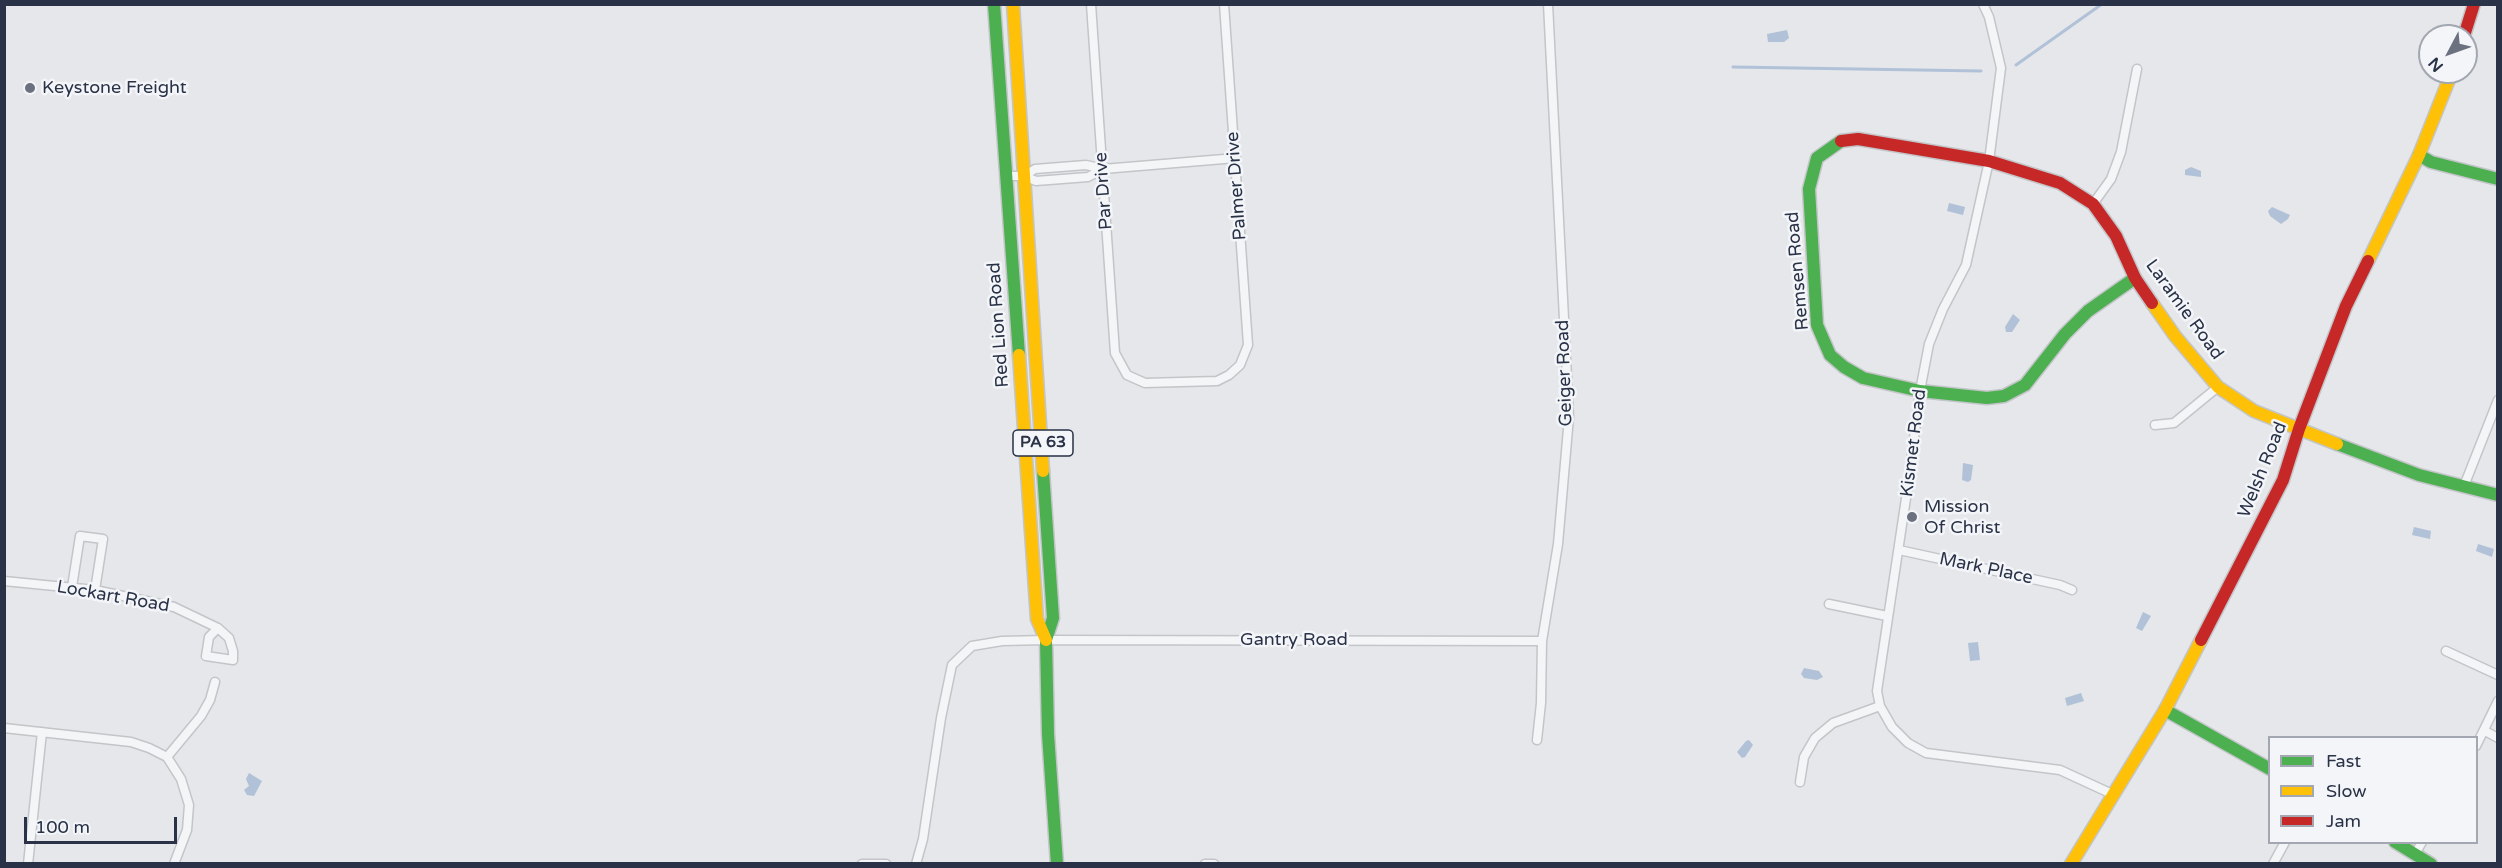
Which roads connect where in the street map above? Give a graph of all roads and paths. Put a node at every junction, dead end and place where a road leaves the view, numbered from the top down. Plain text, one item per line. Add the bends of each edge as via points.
1 (994, 4) edge
2 (1013, 4) edge
3 (1091, 4) edge
4 (1224, 4) edge
5 (1548, 4) edge
6 (1983, 4) edge
7 (2474, 4) edge
8 (2468, 24) edge
9 (2137, 69) dead end
10 (2447, 84) edge
11 (1827, 149) joint
12 (2419, 155) junction
13 (1236, 158) junction
14 (1989, 161) junction
15 (1102, 169) junction
16 (1005, 176) junction
17 (1024, 176) junction
18 (2498, 179) edge
19 (2093, 204) junction
20 (2135, 278) junction
21 (1127, 375) joint
22 (2218, 387) junction
23 (1920, 391) junction
24 (2498, 400) edge
25 (2155, 425) dead end
26 (2299, 429) junction
27 (2464, 486) junction
28 (2498, 495) edge
29 (1899, 550) junction
30 (4, 580) edge
31 (72, 587) junction
32 (95, 590) junction
33 (2072, 590) dead end
34 (1829, 604) dead end
35 (1887, 616) junction
36 (218, 628) dead end
37 (1046, 640) junction
38 (1542, 641) junction
39 (2446, 651) dead end
40 (2498, 675) edge
41 (215, 682) dead end
42 (2498, 701) edge
43 (1880, 706) junction
44 (2165, 710) junction
45 (4, 728) edge
46 (2485, 731) junction
47 (42, 732) junction
48 (2498, 738) edge
49 (1537, 740) dead end
50 (2478, 743) edge
51 (166, 757) junction
52 (2268, 768) edge
53 (1800, 782) dead end
54 (2112, 794) junction
55 (2284, 844) edge
56 (2397, 844) edge
57 (2421, 844) edge
58 (2415, 854) junction
59 (28, 864) edge
60 (174, 864) edge
61 (862, 864) edge
62 (886, 864) edge
63 (916, 864) edge
64 (1057, 864) edge
65 (1204, 864) edge
66 (1214, 864) edge
67 (2071, 864) edge
68 (2273, 864) edge
69 (2431, 864) edge

1 - 16 main road, Red Lion Road / PA 63
2 - 17 main road, Red Lion Road / PA 63
3 - 15 street, Par Drive
4 - 13 street, Palmer Drive
5 - 38 street, Geiger Road via 1569,417 1558,544
6 - 14 street, Kismet Road via 2001,68
7 - 8 main road
9 - 19 street via 2121,152 2111,179
10 - 12 main road, Welsh Road
11 - 14 main road, Laramie Road via 1843,140 1858,139
11 - 23 main road, Remsen Road via 1812,169 1809,189 1817,325 1830,356 1844,368 1863,378
12 - 18 main road via 2431,162
12 - 26 main road, Welsh Road via 2346,306
13 - 15 street
13 - 21 street, Palmer Drive via 1248,345 1240,365 1217,381 1145,383
14 - 19 main road, Laramie Road via 2060,183
14 - 23 street, Kismet Road via 1966,265 1929,344
15 - 17 street via 1086,165 1035,169
15 - 21 street, Par Drive via 1115,353
16 - 17 street
16 - 37 main road, Red Lion Road / PA 63 via 1037,619
17 - 37 main road, Red Lion Road / PA 63 via 1053,618
19 - 20 main road, Laramie Road via 2116,236
20 - 22 main road, Laramie Road via 2175,336
20 - 23 main road, Remsen Road via 2088,311 2025,385 2004,396 1988,398
22 - 25 street via 2174,423
22 - 26 main road, Laramie Road via 2254,411
23 - 29 street, Kismet Road
24 - 27 street
26 - 27 main road, Laramie Road via 2419,475
26 - 44 main road, Welsh Road via 2283,480
27 - 28 main road, Laramie Road
29 - 33 street, Mark Place
29 - 35 street, Kismet Road
30 - 31 street, Lockart Road
31 - 32 street, Lockart Road
31 - 32 street via 80,536 103,539
32 - 36 street, Lockart Road via 174,607
34 - 35 street
35 - 43 street, Kismet Road via 1877,691
37 - 38 street, Gantry Road
37 - 63 street, Gantry Road via 972,646 952,665
37 - 64 main road, Red Lion Road / PA 63
38 - 49 street, Geiger Road
39 - 40 street
41 - 51 street via 201,716
42 - 46 street
43 - 53 street via 1833,723 1815,738 1804,757
43 - 54 street via 1892,727 1926,753 2060,770
44 - 52 main road
44 - 54 main road, Welsh Road
45 - 47 street
46 - 48 street
46 - 50 street
47 - 51 street via 131,742
47 - 59 street
51 - 60 street via 181,779 189,805 187,830
54 - 67 main road, Welsh Road
55 - 68 street
56 - 58 main road
57 - 58 street
58 - 69 main road
61 - 62 street
65 - 66 street

